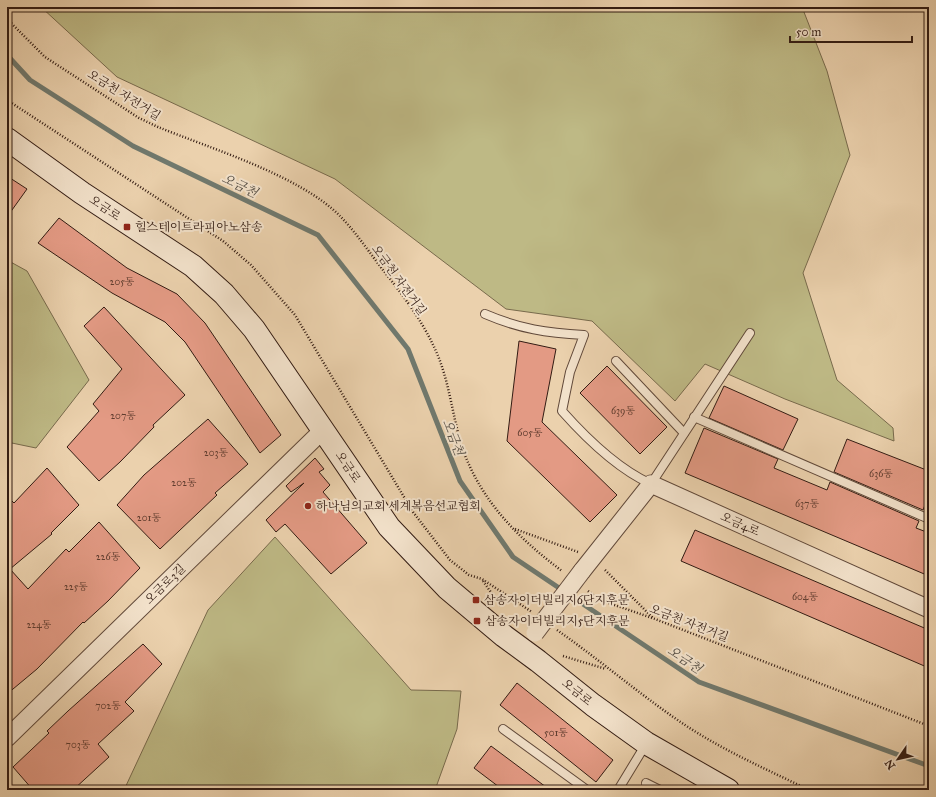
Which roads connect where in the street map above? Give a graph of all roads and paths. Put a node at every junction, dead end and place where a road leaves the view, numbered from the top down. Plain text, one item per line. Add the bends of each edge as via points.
1 (7, 19) edge
2 (7, 100) edge
3 (7, 139) edge
4 (486, 314) dead end
5 (750, 333) dead end
6 (616, 360) dead end
7 (694, 417) junction
8 (323, 430) junction
9 (684, 433) junction
10 (651, 484) junction
11 (929, 520) edge
12 (513, 528) junction
13 (578, 552) dead end
14 (605, 570) dead end
15 (564, 572) dead end
16 (482, 579) junction
17 (582, 579) junction
18 (929, 609) edge
19 (505, 612) dead end
20 (537, 616) dead end
21 (655, 619) junction
22 (556, 629) dead end
23 (529, 641) junction
24 (562, 656) dead end
25 (608, 669) junction
26 (929, 726) edge
27 (503, 729) dead end
28 (7, 738) edge
29 (646, 743) junction
30 (646, 784) dead end
31 (586, 790) edge
32 (618, 790) edge
33 (660, 790) edge
34 (728, 790) edge
35 (809, 790) edge

1 - 12 path, 오금천 자전거길 via 45,57 139,118 286,180 340,216 406,299 435,348 446,375 463,448 474,475 489,502
2 - 16 path via 223,241 251,265 295,315 428,533 450,560 469,575
3 - 8 street, 오금로 via 82,193 193,266 224,294 254,329
4 - 10 lane via 523,328 584,335 570,372 562,412 583,434 638,478
5 - 7 lane
6 - 9 lane
7 - 9 lane
7 - 11 lane
8 - 23 street, 오금로 via 389,527 447,588
8 - 28 street, 오금로3길
9 - 10 lane
10 - 17 street
10 - 18 street, 오금4로
12 - 13 path
12 - 15 path, 오금천 자전거길
14 - 21 path
16 - 19 path
16 - 20 path
17 - 21 path, 오금천 자전거길 via 600,600
17 - 23 street, bridge
21 - 26 path, 오금천 자전거길
22 - 25 path
23 - 29 street, 오금로 via 593,705
24 - 25 path
25 - 35 path via 699,734
27 - 31 lane
29 - 32 lane
29 - 34 street, 오금로
30 - 33 lane

